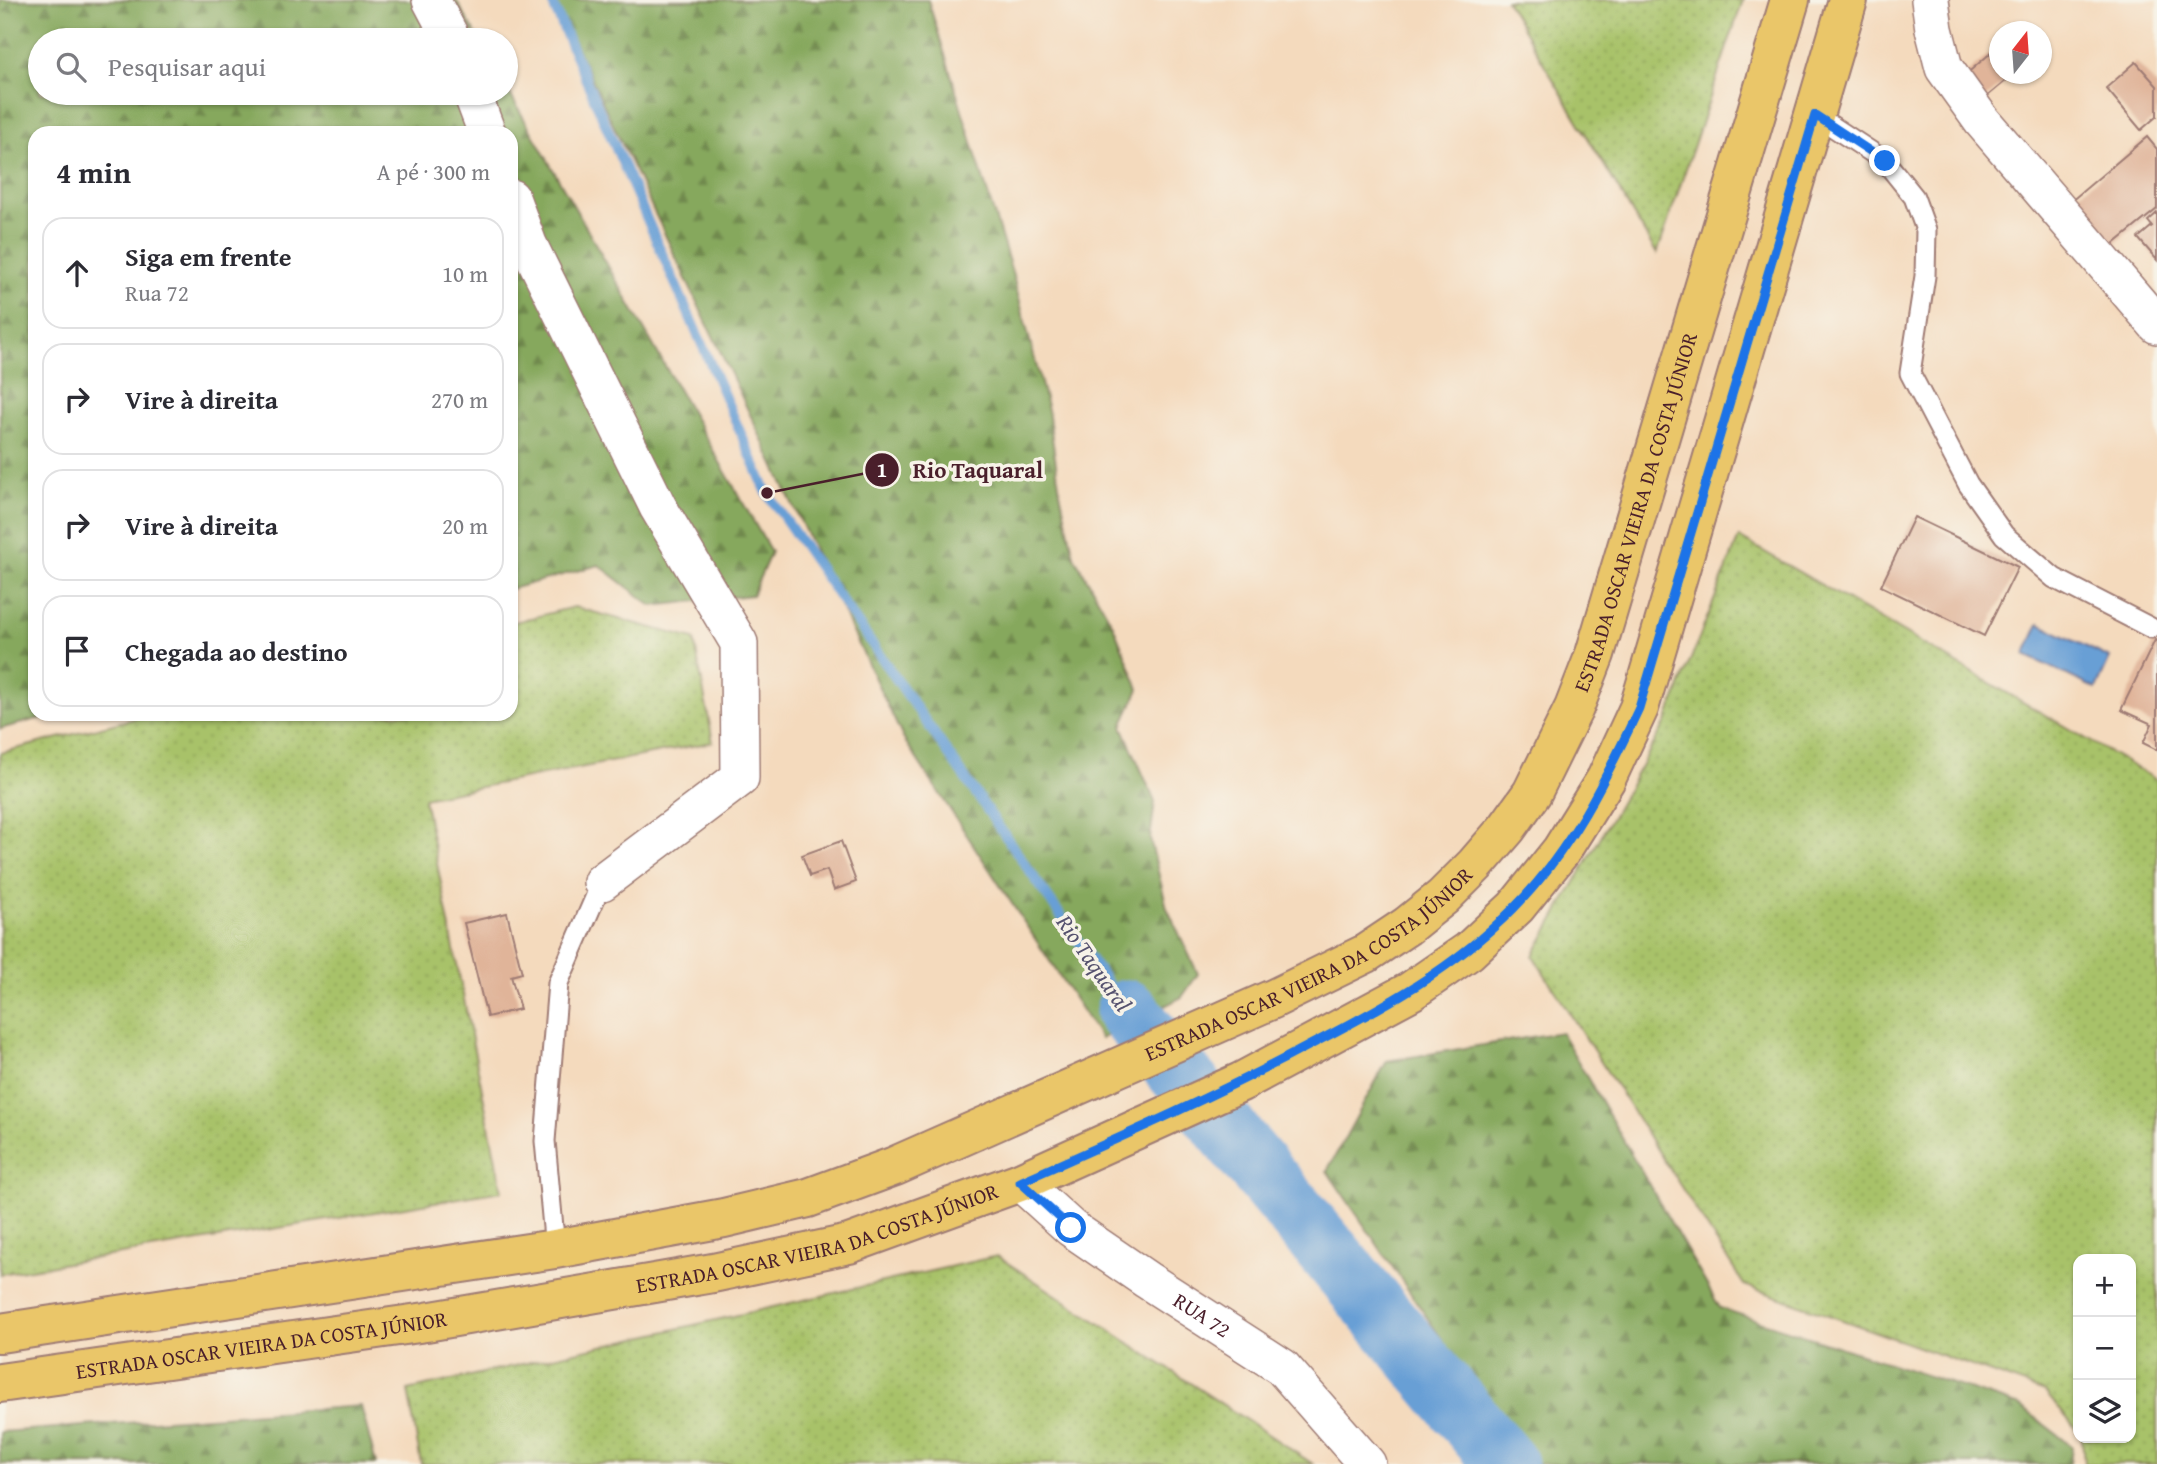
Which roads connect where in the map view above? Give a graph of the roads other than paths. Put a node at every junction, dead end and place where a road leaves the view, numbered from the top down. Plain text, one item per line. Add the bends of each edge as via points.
1 (431, 0) edge
2 (1790, 0) edge
3 (1848, 0) edge
4 (1930, 0) edge
5 (446, 28) edge
6 (476, 105) edge
7 (1815, 115) junction
8 (484, 126) edge
9 (518, 217) edge
10 (2157, 325) edge
11 (2151, 628) dead end
12 (602, 881) joint
13 (1020, 1182) junction
14 (555, 1249) junction
15 (0, 1333) edge
16 (0, 1383) edge
17 (1367, 1464) edge

1 - 5 street
2 - 14 main road, ESTRADA OSCAR VIEIRA DA COSTA JÚNIOR via 1595,654 1532,793 1475,865 1443,897 1366,954 895,1166 808,1198
3 - 7 main road, ESTRADA OSCAR VIEIRA DA COSTA JÚNIOR
4 - 10 street via 1944,68 1982,121
6 - 8 street
7 - 11 lane via 1885,161 1914,197 1926,230 1925,276 1910,373 1968,484 2004,535 2054,578
7 - 13 main road, ESTRADA OSCAR VIEIRA DA COSTA JÚNIOR via 1639,708 1606,779 1553,860 1516,907 1469,951 1411,991 1241,1082
9 - 12 street via 658,507 739,643 740,778
12 - 14 lane via 558,983 545,1141
13 - 16 main road, ESTRADA OSCAR VIEIRA DA COSTA JÚNIOR via 849,1244 752,1265 426,1322
13 - 17 street, RUA 72 via 1071,1228 1282,1367
14 - 15 main road, ESTRADA OSCAR VIEIRA DA COSTA JÚNIOR

